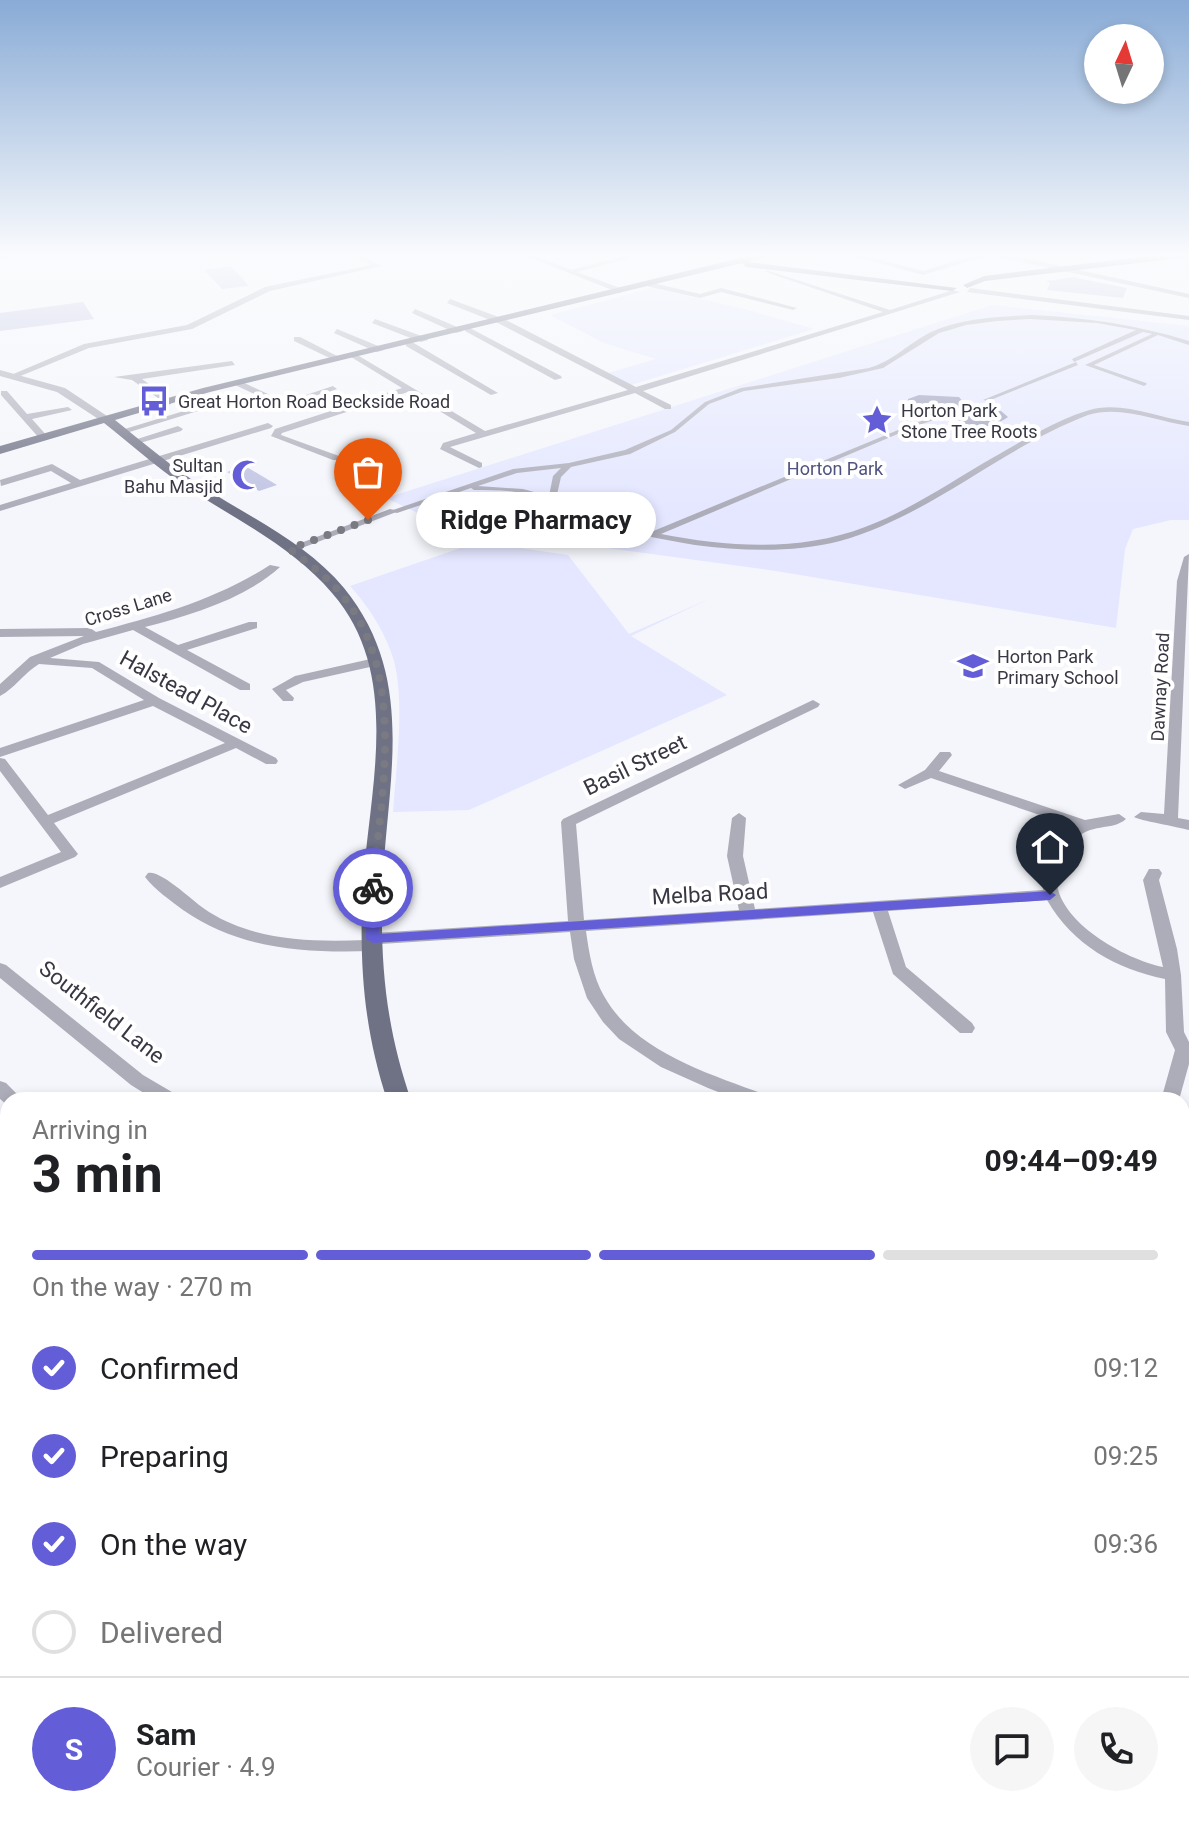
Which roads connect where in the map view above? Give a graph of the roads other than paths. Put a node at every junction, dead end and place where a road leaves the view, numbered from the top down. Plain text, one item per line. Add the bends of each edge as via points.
1 (131, 339) edge
2 (297, 339) dead end
3 (354, 339) edge
4 (421, 339) edge
5 (429, 339) edge
6 (482, 339) edge
7 (534, 339) edge
8 (803, 339) edge
9 (923, 339) edge
10 (1122, 339) joint
11 (1144, 339) edge
12 (424, 340) junction
13 (409, 344) junction
14 (1135, 344) junction
15 (576, 349) dead end
16 (1098, 349) junction
17 (380, 350) junction
18 (560, 353) junction
19 (1112, 354) junction
20 (354, 355) junction
21 (339, 359) junction
22 (530, 361) junction
23 (1075, 362) junction
24 (232, 363) dead end
25 (1088, 365) junction
26 (0, 373) edge
27 (118, 377) dead end
28 (134, 378) junction
29 (558, 378) dead end
30 (19, 379) junction
31 (238, 383) junction
32 (1144, 384) dead end
33 (333, 389) dead end
34 (408, 389) junction
35 (633, 391) junction
36 (494, 393) dead end
37 (986, 400) dead end
38 (168, 402) junction
39 (223, 402) dead end
40 (973, 405) dead end
41 (668, 407) dead end
42 (68, 410) dead end
43 (25, 417) junction
44 (107, 420) junction
45 (1189, 424) edge
46 (268, 426) dead end
47 (178, 429) dead end
48 (120, 432) junction
49 (483, 434) junction
50 (43, 437) junction
51 (133, 442) junction
52 (3, 446) edge
53 (336, 458) dead end
54 (155, 459) junction
55 (479, 465) dead end
56 (569, 465) junction
57 (1, 483) edge
58 (77, 483) junction
59 (462, 488) junction
60 (552, 500) junction
61 (0, 508) edge
62 (394, 511) joint
63 (651, 535) junction
64 (290, 549) junction
65 (1189, 557) edge
66 (274, 567) dead end
67 (1186, 598) edge
68 (253, 625) dead end
69 (135, 626) junction
70 (107, 631) junction
71 (0, 633) edge
72 (49, 633) junction
73 (177, 649) junction
74 (48, 652) junction
75 (1184, 657) edge
76 (32, 660) junction
77 (375, 662) junction
78 (245, 687) dead end
79 (0, 692) edge
80 (288, 698) dead end
81 (154, 701) junction
82 (813, 704) dead end
83 (1183, 736) edge
84 (237, 743) junction
85 (0, 753) edge
86 (945, 755) dead end
87 (271, 761) dead end
88 (0, 762) edge
89 (930, 773) junction
90 (905, 785) dead end
91 (1141, 817) dead end
92 (739, 818) dead end
93 (1119, 819) dead end
94 (1171, 819) junction
95 (45, 822) junction
96 (1084, 825) junction
97 (1189, 825) edge
98 (1154, 873) dead end
99 (153, 877) dead end
100 (0, 883) edge
101 (1050, 895) junction
102 (879, 907) junction
103 (748, 914) junction
104 (578, 923) junction
105 (373, 942) junction
106 (1173, 975) junction
107 (3, 977) edge
108 (966, 1028) dead end
109 (1184, 1074) edge
110 (157, 1092) edge
111 (396, 1092) edge
112 (739, 1092) edge
113 (1174, 1092) edge

1 - 30 street via 73,349
2 - 21 street
3 - 17 street
4 - 12 street
5 - 12 main road
6 - 22 street
7 - 18 street
8 - 35 street
9 - 56 street via 906,355 869,370 724,395 651,444
10 - 14 street
10 - 16 street
11 - 14 street
12 - 13 main road
13 - 17 main road
13 - 36 street
14 - 19 street
15 - 18 street
16 - 19 street
16 - 23 street
17 - 20 main road
18 - 22 street
18 - 35 street
19 - 25 street
20 - 21 main road
20 - 34 street
21 - 31 main road
22 - 29 street
23 - 25 street
23 - 37 street
24 - 28 street
25 - 32 street
26 - 30 street
27 - 28 street
28 - 38 street
30 - 43 street via 4,393
30 - 44 street via 61,390
31 - 33 street via 284,405
31 - 38 main road
34 - 49 street
34 - 53 street via 278,431 276,436
35 - 41 street
35 - 49 street
38 - 44 main road
39 - 48 street
40 - 63 street
42 - 43 street
43 - 50 street
44 - 48 main road
44 - 50 main road
45 - 63 street via 1096,411 1022,443 914,506 864,529 808,544 697,543
46 - 54 street
47 - 51 street
48 - 51 main road
49 - 55 street via 445,449
50 - 52 main road
51 - 54 main road
54 - 58 street
54 - 64 main road
56 - 59 street via 516,471
56 - 60 street via 557,476
57 - 58 street via 52,467
58 - 61 street
59 - 60 street via 496,488
59 - 62 street
60 - 63 street via 581,515
62 - 64 street
64 - 77 main road via 337,589 357,617
65 - 67 street, Dawnay Road via 1184,568
66 - 69 street, Cross Lane via 225,596
67 - 75 street, Dawnay Road
68 - 73 street
69 - 70 street, Cross Lane
69 - 73 street
70 - 72 street
70 - 74 street, Cross Lane
71 - 72 street
72 - 74 street
73 - 78 street
74 - 76 street, Cross Lane
75 - 83 street, Dawnay Road
76 - 79 street, Cross Lane
76 - 81 street, Halstead Place via 95,665
77 - 80 street via 299,679 278,689
77 - 105 main road via 385,706
81 - 84 street, Halstead Place
81 - 85 street
82 - 104 street, Basil Street via 568,822
83 - 94 street, Dawnay Road
84 - 87 street, Halstead Place
84 - 95 street
86 - 89 street
88 - 95 street
89 - 90 street
89 - 96 street
91 - 94 street
92 - 103 street via 735,856
93 - 96 street
94 - 97 street
95 - 100 street via 70,854
96 - 101 street via 1054,854
98 - 106 street via 1151,880
99 - 105 street, Melba Road via 206,921 247,937 289,945
101 - 102 street, Melba Road
101 - 106 street via 1090,940 1122,960
102 - 103 street, Melba Road
102 - 108 street via 899,970
103 - 104 street, Melba Road
104 - 105 street, Melba Road
104 - 112 street via 596,998 621,1031 680,1069
105 - 111 main road via 373,993
106 - 109 street via 1175,1032 1184,1050
107 - 110 street, Southfield Lane
109 - 113 street

